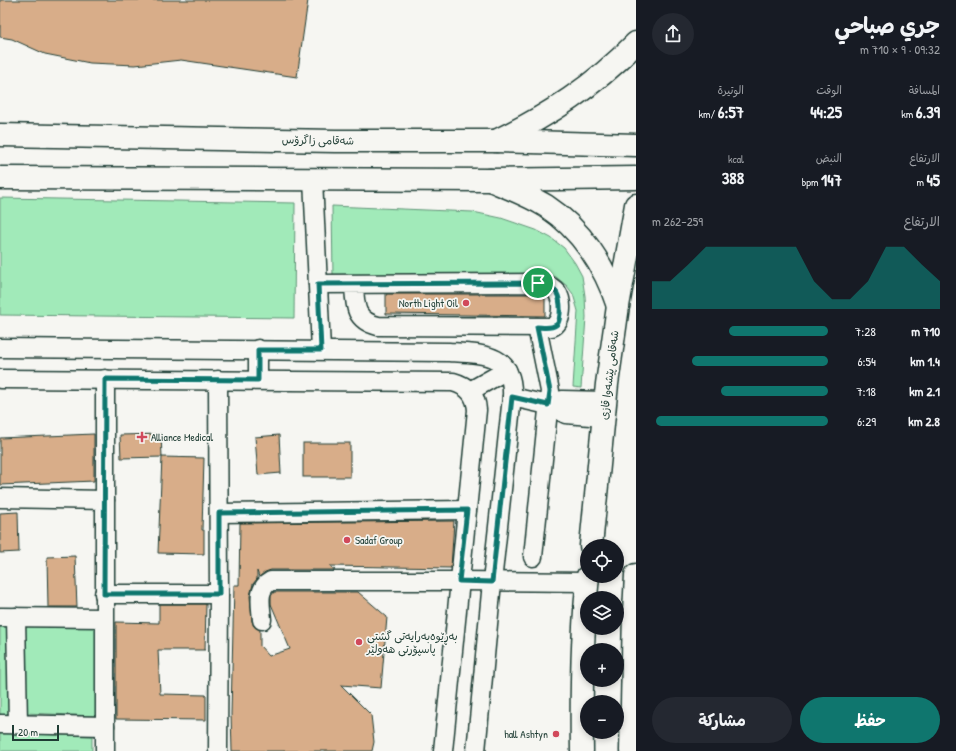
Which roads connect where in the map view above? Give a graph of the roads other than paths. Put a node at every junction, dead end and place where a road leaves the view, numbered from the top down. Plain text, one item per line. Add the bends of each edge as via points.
1 (636, 43) edge
2 (0, 135) edge
3 (496, 141) junction
4 (636, 145) edge
5 (0, 178) edge
6 (636, 178) edge
7 (313, 179) junction
8 (490, 180) junction
9 (636, 205) edge
10 (318, 284) junction
11 (354, 284) junction
12 (618, 306) junction
13 (388, 326) junction
14 (449, 326) junction
15 (537, 327) junction
16 (0, 348) edge
17 (258, 350) junction
18 (321, 350) junction
19 (386, 351) junction
20 (449, 352) junction
21 (508, 370) junction
22 (0, 379) edge
23 (105, 379) junction
24 (218, 380) junction
25 (258, 380) junction
26 (470, 391) junction
27 (512, 397) junction
28 (548, 405) junction
29 (604, 409) junction
30 (0, 498) edge
31 (105, 500) junction
32 (467, 510) junction
33 (219, 513) junction
34 (592, 539) edge
35 (533, 557) dead end
36 (636, 575) edge
37 (580, 579) edge
38 (459, 581) junction
39 (492, 582) junction
40 (588, 583) edge
41 (104, 594) junction
42 (219, 594) junction
43 (8, 617) edge
44 (104, 618) junction
45 (262, 620) dead end
46 (634, 685) edge
47 (0, 724) edge
48 (18, 724) junction
49 (105, 726) junction
50 (105, 751) edge
51 (218, 751) edge
52 (443, 751) edge
53 (476, 751) edge
54 (582, 751) edge
55 (631, 751) edge

1 - 3 main road via 592,84 562,106
2 - 3 main road, شەقامی زاگرۆس
3 - 4 main road, شەقامی زاگرۆس
5 - 7 main road
6 - 8 main road
7 - 8 main road
7 - 10 street
8 - 12 main road via 520,192 546,207 569,225 589,248 612,289
9 - 12 main road, شەقامی پێشەوا قازی
10 - 11 street
10 - 18 street
11 - 13 street via 354,304 362,319 372,324
11 - 15 street via 543,283 553,288 559,297 559,320 552,327
12 - 29 main road, شەقامی پێشەوا قازی
13 - 14 street
13 - 19 street
14 - 15 street
14 - 20 street
15 - 28 street via 550,391
16 - 17 street
17 - 18 street
17 - 25 street
18 - 19 street
19 - 20 street
20 - 21 street via 486,355
21 - 26 street
21 - 27 street
22 - 23 street
23 - 24 street
23 - 31 street
24 - 25 street
24 - 33 street
25 - 26 street via 453,382
26 - 32 street via 477,410
27 - 28 street
27 - 39 street
28 - 29 street via 562,400
28 - 35 street
29 - 34 main road, شەقامی پێشەوا قازی
30 - 31 street
31 - 41 street
32 - 33 street
32 - 38 street
33 - 42 street
36 - 46 main road
37 - 39 street
38 - 39 street
38 - 45 street via 271,581 264,585 261,592
38 - 52 street
39 - 53 street
40 - 54 main road via 583,638
41 - 42 street
41 - 44 street
42 - 51 street
43 - 44 street
43 - 48 street
44 - 49 street
46 - 55 main road
47 - 48 street
48 - 49 street
49 - 50 street

